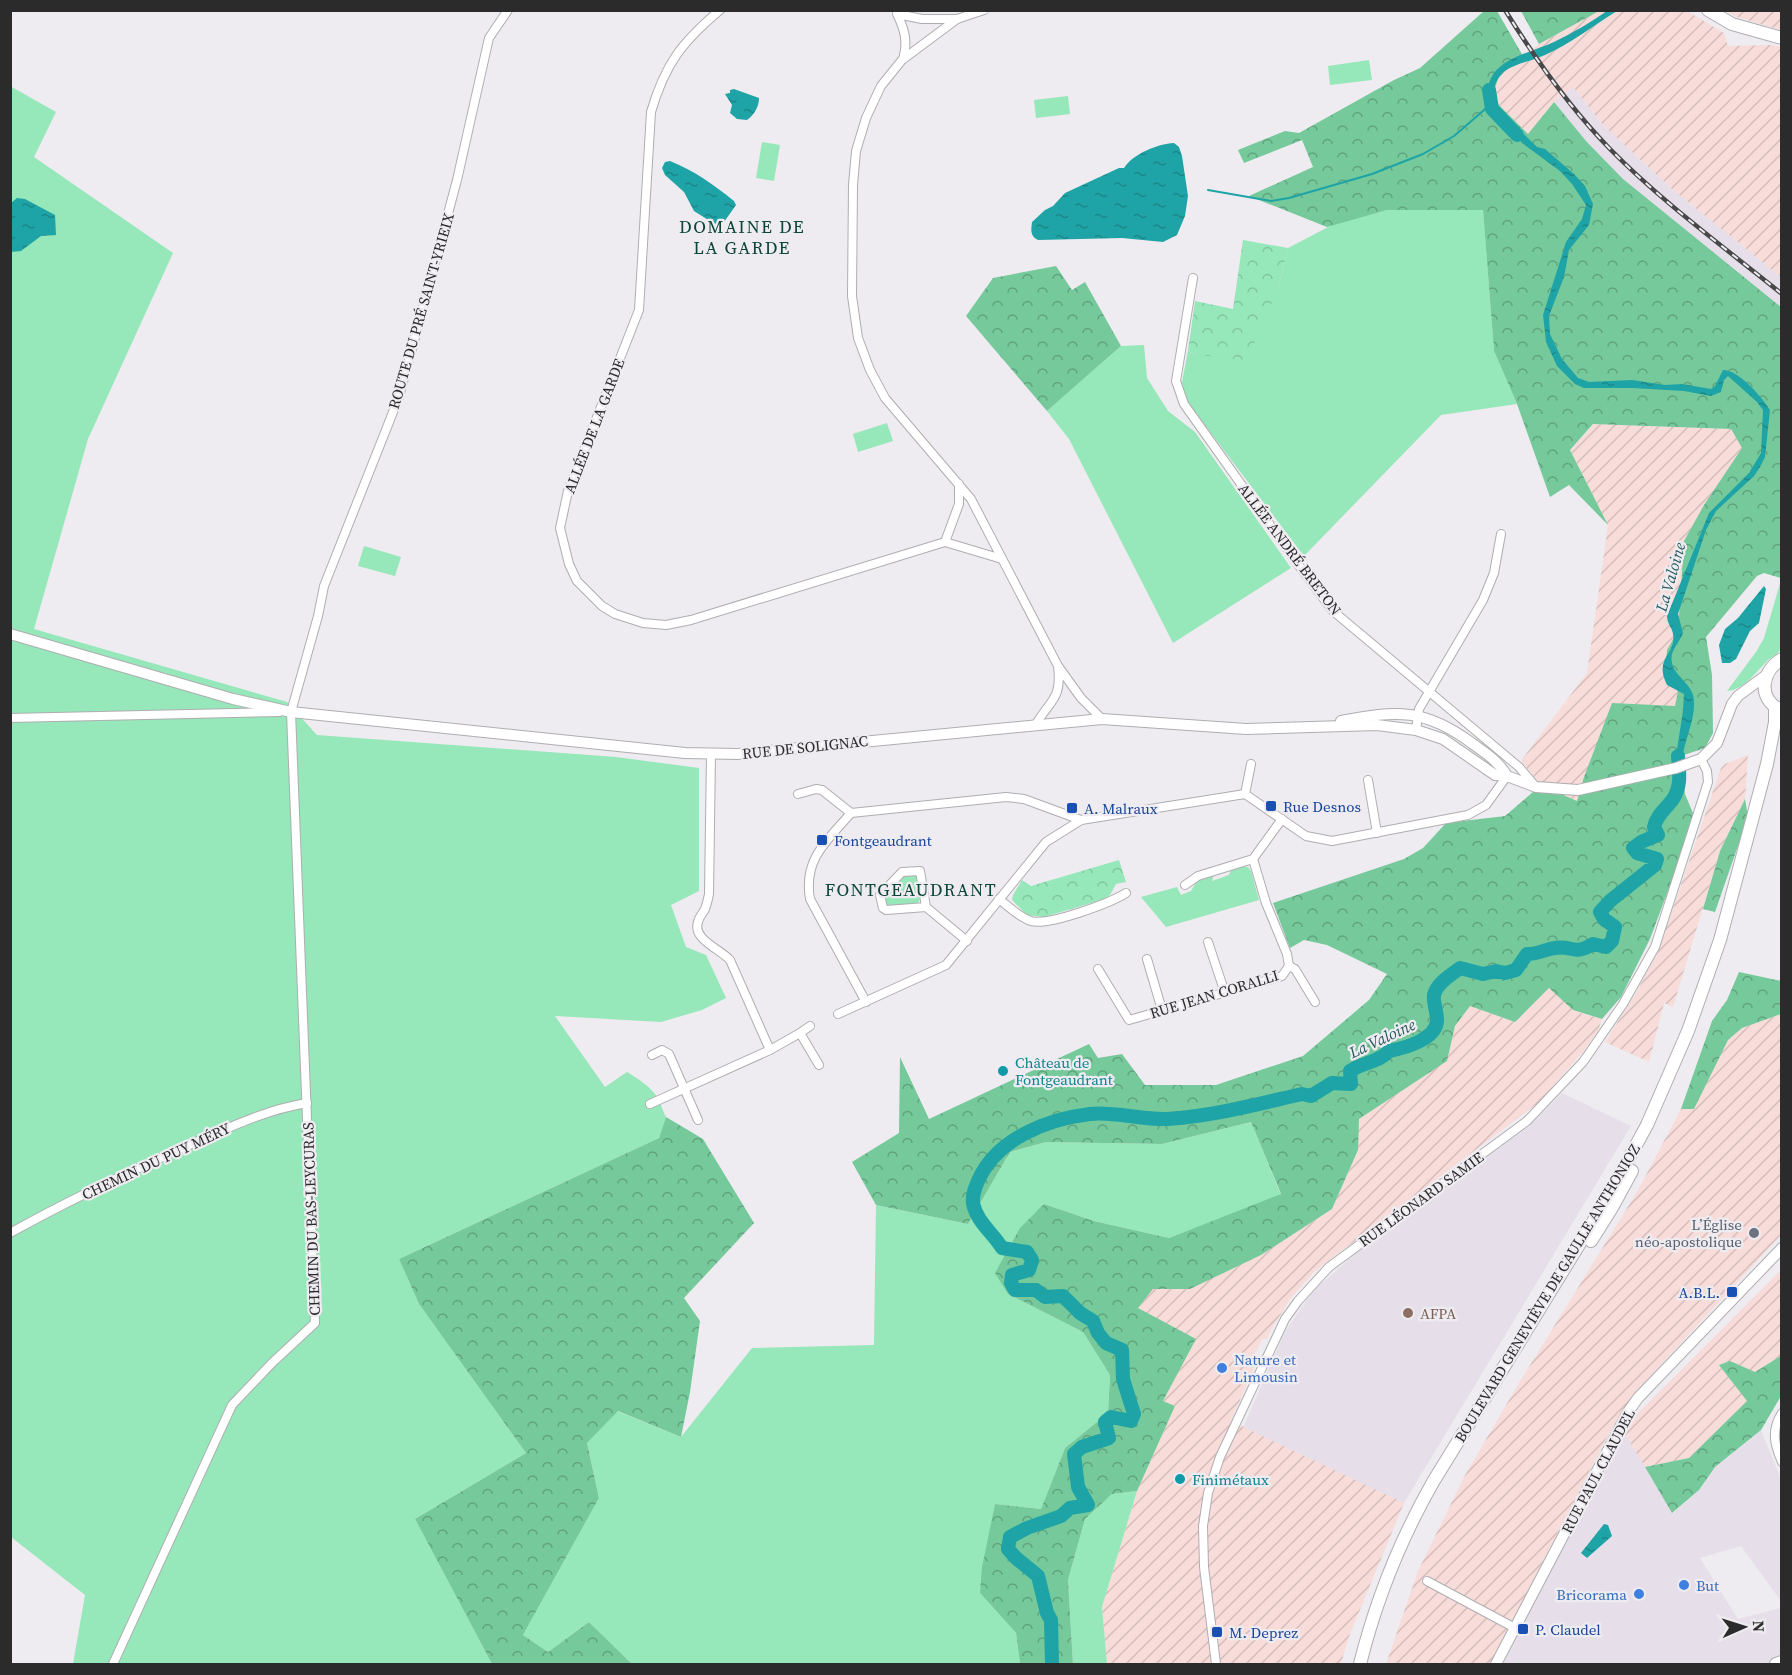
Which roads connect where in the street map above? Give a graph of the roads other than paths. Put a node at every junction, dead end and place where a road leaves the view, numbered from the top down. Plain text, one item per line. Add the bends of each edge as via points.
1 (508, 10) edge
2 (720, 10) edge
3 (984, 10) edge
4 (1708, 10) edge
5 (893, 13) edge
6 (957, 19) junction
7 (1782, 38) edge
8 (902, 60) junction
9 (1193, 278) dead end
10 (959, 484) junction
11 (1500, 534) dead end
12 (945, 542) junction
13 (1002, 559) junction
14 (10, 634) edge
15 (1782, 659) edge
16 (1058, 666) junction
17 (1765, 676) junction
18 (1751, 688) junction
19 (1430, 693) junction
20 (1765, 693) junction
21 (1778, 709) edge
22 (291, 712) junction
23 (1418, 715) junction
24 (10, 718) edge
25 (1102, 719) junction
26 (1036, 724) junction
27 (1320, 726) junction
28 (1416, 730) junction
29 (1782, 742) edge
30 (711, 754) junction
31 (1701, 759) junction
32 (1251, 764) dead end
33 (1507, 776) junction
34 (1368, 780) dead end
35 (1536, 787) junction
36 (798, 794) dead end
37 (1245, 794) junction
38 (851, 813) junction
39 (1282, 819) junction
40 (1081, 820) junction
41 (1377, 833) junction
42 (1253, 859) junction
43 (1185, 885) dead end
44 (1126, 893) dead end
45 (999, 899) junction
46 (926, 907) junction
47 (967, 941) junction
48 (1208, 942) dead end
49 (1147, 959) dead end
50 (1289, 966) junction
51 (1098, 969) dead end
52 (1225, 993) junction
53 (866, 1002) junction
54 (1316, 1002) dead end
55 (1162, 1011) junction
56 (838, 1014) dead end
57 (810, 1026) dead end
58 (800, 1033) junction
59 (770, 1050) junction
60 (652, 1055) dead end
61 (819, 1065) dead end
62 (684, 1088) junction
63 (307, 1103) junction
64 (650, 1104) dead end
65 (699, 1120) dead end
66 (10, 1233) edge
67 (1782, 1248) edge
68 (1782, 1413) edge
69 (1782, 1462) edge
70 (1427, 1581) dead end
71 (1515, 1628) junction
72 (1782, 1662) edge
73 (113, 1665) edge
74 (1216, 1665) edge
75 (1360, 1665) edge
76 (1367, 1665) edge
77 (1496, 1665) edge
78 (1776, 1665) edge

1 - 22 street, ROUTE DU PRÉ SAINT-YRIEIX via 489,38 457,180 399,396 324,586
2 - 12 street, ALLÉE DE LA GARDE via 680,48 658,88 651,112 639,310 568,491 560,528 569,564 577,581 602,606 643,623 666,625
3 - 6 street
4 - 7 main road via 1732,24
5 - 6 street via 922,19
5 - 8 street via 905,31 907,47
6 - 8 street
8 - 10 street via 881,86 856,151 854,307 858,338 885,398
9 - 19 street, ALLÉE ANDRÉ BRETON via 1176,381 1184,404 1333,610
10 - 12 street via 959,504
10 - 13 street
11 - 19 street via 1494,573 1483,600
12 - 13 street
13 - 16 street
14 - 22 street, RUE DE SOLIGNAC
15 - 17 main road
16 - 25 street
16 - 26 street via 1059,688 1054,702
17 - 18 street
17 - 20 main road
18 - 20 street
18 - 31 street via 1732,704 1717,743
19 - 23 street
19 - 35 street, ALLÉE ANDRÉ BRETON via 1519,767
20 - 21 main road
21 - 75 main road, BOULEVARD GENEVIÈVE DE GAULLE ANTHONIOZ via 1720,939 1679,1052 1647,1125 1604,1204 1414,1515 1373,1616
22 - 24 street
22 - 30 street, RUE DE SOLIGNAC
22 - 63 street, CHEMIN DU BAS-LEYCURAS
23 - 27 street, RUE DE SOLIGNAC via 1392,712
23 - 28 street
23 - 33 street, RUE DE SOLIGNAC via 1455,730 1500,764
25 - 26 street, RUE DE SOLIGNAC
25 - 27 street, RUE DE SOLIGNAC via 1246,729
26 - 30 street, RUE DE SOLIGNAC
27 - 28 street, RUE DE SOLIGNAC via 1377,725
28 - 33 street, RUE DE SOLIGNAC via 1443,739 1495,775
29 - 76 main road, BOULEVARD GENEVIÈVE DE GAULLE ANTHONIOZ via 1727,943 1698,1027 1654,1128 1613,1206 1422,1514 1393,1580
30 - 59 street via 709,894 697,927 701,939 730,960
31 - 35 street, RUE DE SOLIGNAC via 1578,790
31 - 74 street, RUE LÉONARD SAMIE via 1708,782 1655,947 1608,1029 1583,1062 1527,1121 1329,1267 1285,1319 1220,1457 1208,1492 1203,1526 1204,1567
32 - 37 street
33 - 35 street, RUE DE SOLIGNAC
33 - 41 street via 1486,805 1468,815
34 - 41 street
36 - 38 street via 822,790
37 - 39 street
37 - 40 street
38 - 40 street via 1006,797 1024,799
38 - 53 street via 814,857 809,891
39 - 41 street via 1306,836 1332,841
39 - 42 street
40 - 45 street via 1046,842
42 - 43 street via 1198,876
42 - 50 street, RUE JEAN CORALLI
44 - 45 street via 1113,902 1043,922 1030,921
45 - 47 street
46 - 46 street via 886,910 880,895 902,872 918,871
46 - 47 street
47 - 53 street via 946,965
48 - 52 street
49 - 55 street
50 - 52 street, RUE JEAN CORALLI via 1282,976
50 - 54 street
51 - 55 street, RUE JEAN CORALLI via 1129,1020
52 - 55 street, RUE JEAN CORALLI
53 - 56 street
57 - 58 street
58 - 59 street
58 - 61 street
59 - 62 street
60 - 62 street via 662,1050 669,1054
62 - 64 street
62 - 65 street
63 - 66 street, CHEMIN DU PUY MÉRY via 240,1123 89,1191
63 - 73 street, CHEMIN DU BAS-LEYCURAS via 315,1323 232,1405
67 - 71 street, RUE PAUL CLAUDEL via 1638,1398
68 - 69 street via 1774,1431 1774,1444
70 - 71 street
71 - 77 street, RUE PAUL CLAUDEL
72 - 78 main road

